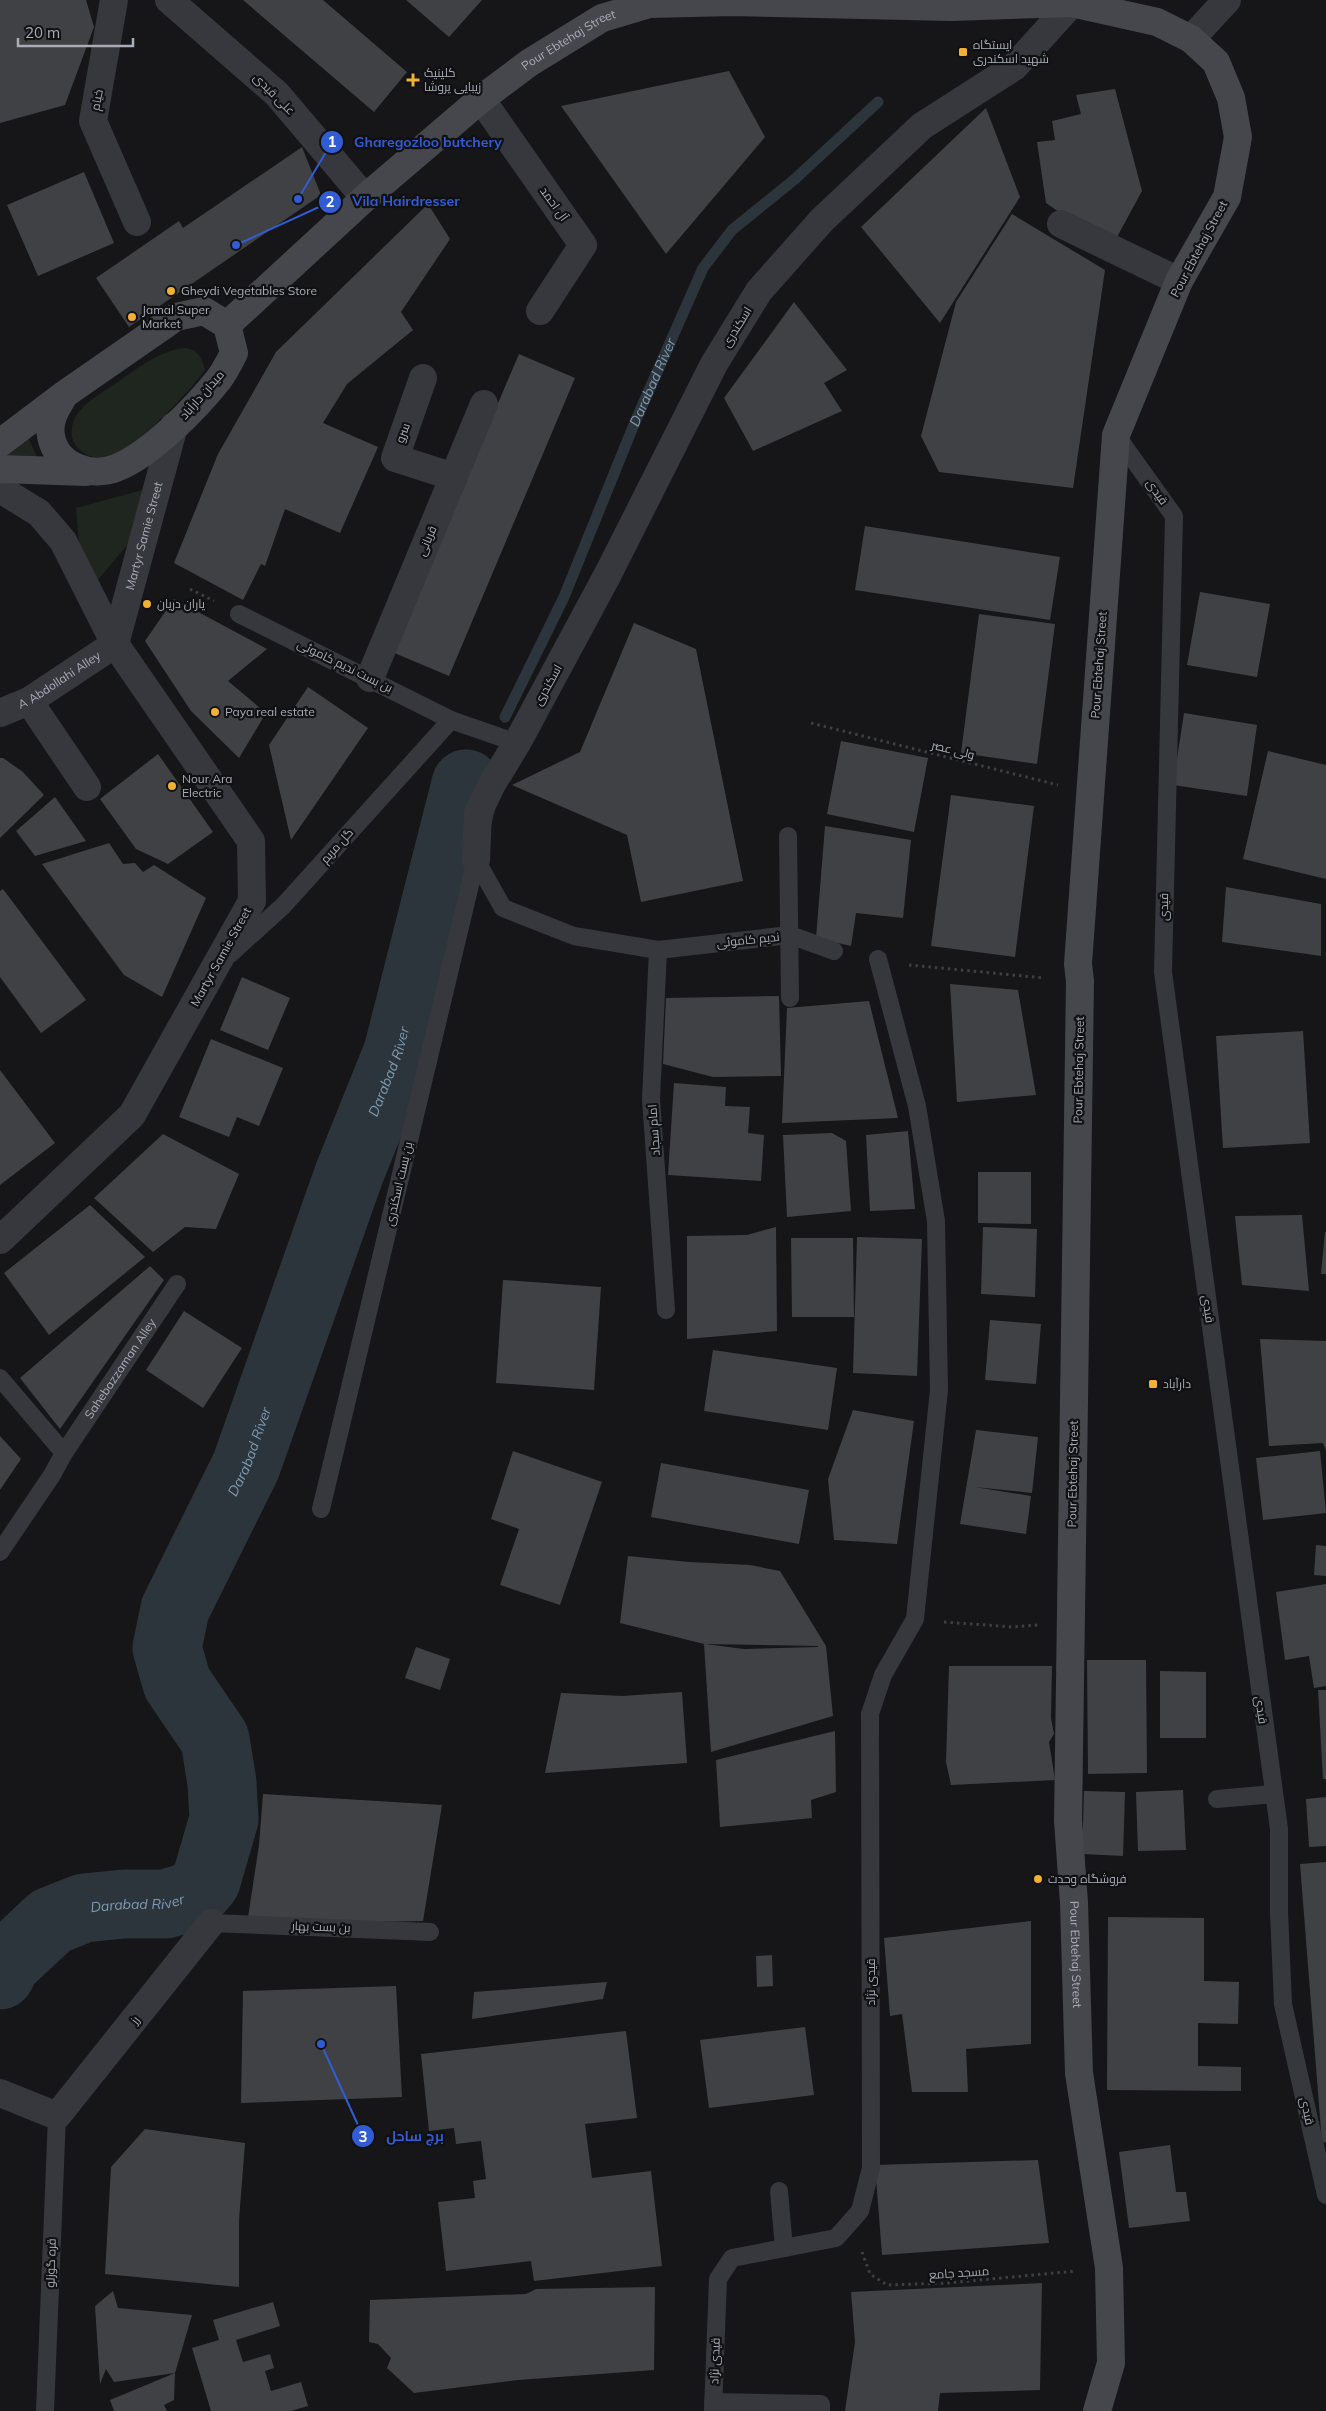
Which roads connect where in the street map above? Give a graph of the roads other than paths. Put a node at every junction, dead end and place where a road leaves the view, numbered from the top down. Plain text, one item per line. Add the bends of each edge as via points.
1 (114, 0) edge
2 (1227, 0) edge
3 (734, 1) edge
4 (176, 2) edge
5 (1072, 3) junction
6 (1191, 39) junction
7 (481, 99) junction
8 (365, 198) junction
9 (137, 222) dead end
10 (1061, 224) dead end
11 (1179, 281) junction
12 (540, 311) dead end
13 (227, 325) junction
14 (423, 378) dead end
15 (64, 394) junction
16 (484, 404) dead end
17 (174, 426) junction
18 (1116, 435) junction
19 (0, 443) edge
20 (0, 469) edge
21 (100, 472) junction
22 (454, 477) junction
23 (0, 489) edge
24 (239, 614) dead end
25 (116, 644) junction
26 (370, 678) junction
27 (29, 701) junction
28 (0, 713) edge
29 (451, 720) junction
30 (517, 742) junction
31 (87, 787) dead end
32 (788, 836) dead end
33 (476, 860) junction
34 (790, 935) junction
35 (658, 950) junction
36 (834, 951) dead end
37 (878, 959) road end
38 (217, 966) junction
39 (790, 998) dead end
40 (0, 1240) edge
41 (177, 1284) dead end
42 (666, 1310) dead end
43 (0, 1378) edge
44 (64, 1453) junction
45 (321, 1509) dead end
46 (0, 1552) edge
47 (1272, 1794) junction
48 (1217, 1799) dead end
49 (211, 1923) joint
50 (430, 1932) dead end
51 (2, 2094) edge
52 (57, 2116) junction
53 (779, 2191) dead end
54 (1326, 2195) edge
55 (784, 2248) junction
56 (713, 2406) edge
57 (45, 2411) edge
58 (821, 2411) edge
59 (1097, 2411) edge

1 - 9 street, خیام via 93,121
2 - 6 street
3 - 5 main road, Pour Ebtehaj Street via 951,7
3 - 7 main road, Pour Ebtehaj Street via 649,4 602,18 529,63
4 - 8 street, علی قیدی via 277,94
5 - 6 main road, Pour Ebtehaj Street via 1157,22
5 - 30 street, اسکندری via 1014,67 922,126 822,220 759,291 714,364 608,574
6 - 11 main road, Pour Ebtehaj Street via 1216,62 1231,98 1238,137 1227,197
7 - 8 main road, Pour Ebtehaj Street
7 - 12 street, آل احمد via 583,245
8 - 13 main road, Pour Ebtehaj Street
10 - 11 street
11 - 18 main road, Pour Ebtehaj Street
13 - 15 main road via 204,311 176,317
13 - 17 main road, میدان دارآباد via 234,353 220,378
14 - 22 street, سرو via 395,458
15 - 19 main road
15 - 21 main road via 52,416 51,436 56,452 83,470
16 - 22 street, قربانی
17 - 21 main road, میدان دارآباد via 136,458
17 - 25 street, Martyr Samie Street
18 - 47 lane, قیدی via 1174,516 1163,972
18 - 59 main road, Pour Ebtehaj Street via 1078,964 1068,1821 1074,1902 1078,2073 1109,2268 1111,2363
20 - 21 main road
22 - 26 street, قربانی
23 - 25 street, Martyr Samie Street via 39,513 63,541
24 - 26 lane, بن بست ندیم کاموئی
25 - 27 street, A Abdollahi Alley
25 - 38 street, Martyr Samie Street via 251,841 252,900
26 - 29 lane, بن بست ندیم کاموئی
27 - 28 street, A Abdollahi Alley
27 - 31 street
29 - 30 lane
29 - 38 lane, گل مریم via 283,906
30 - 33 street, اسکندری via 478,813
32 - 34 lane
33 - 35 lane, ندیم کاموئی via 503,908 574,936
33 - 45 lane, بن بست اسکندری
34 - 35 lane, ندیم کاموئی
34 - 36 lane, ندیم کاموئی
34 - 39 lane
35 - 42 lane, امام سجاد via 652,1099
37 - 55 lane, قیدی نژاد via 917,1106 936,1221 939,1390 915,1619 883,1675 870,1714 872,2168 860,2211 836,2238
38 - 40 street, Martyr Samie Street via 132,1115
41 - 44 lane, Sahebazzaman Alley
43 - 44 lane
44 - 46 lane, Sahebazzaman Alley
47 - 48 lane
47 - 54 lane, قیدی via 1279,1829 1283,2004
49 - 50 lane, بن بست بهار
49 - 52 street, رز
51 - 52 street
52 - 57 lane, قره گوزلو
53 - 55 lane
55 - 56 lane, قیدی نژاد via 732,2258 718,2279
56 - 58 lane via 821,2404

